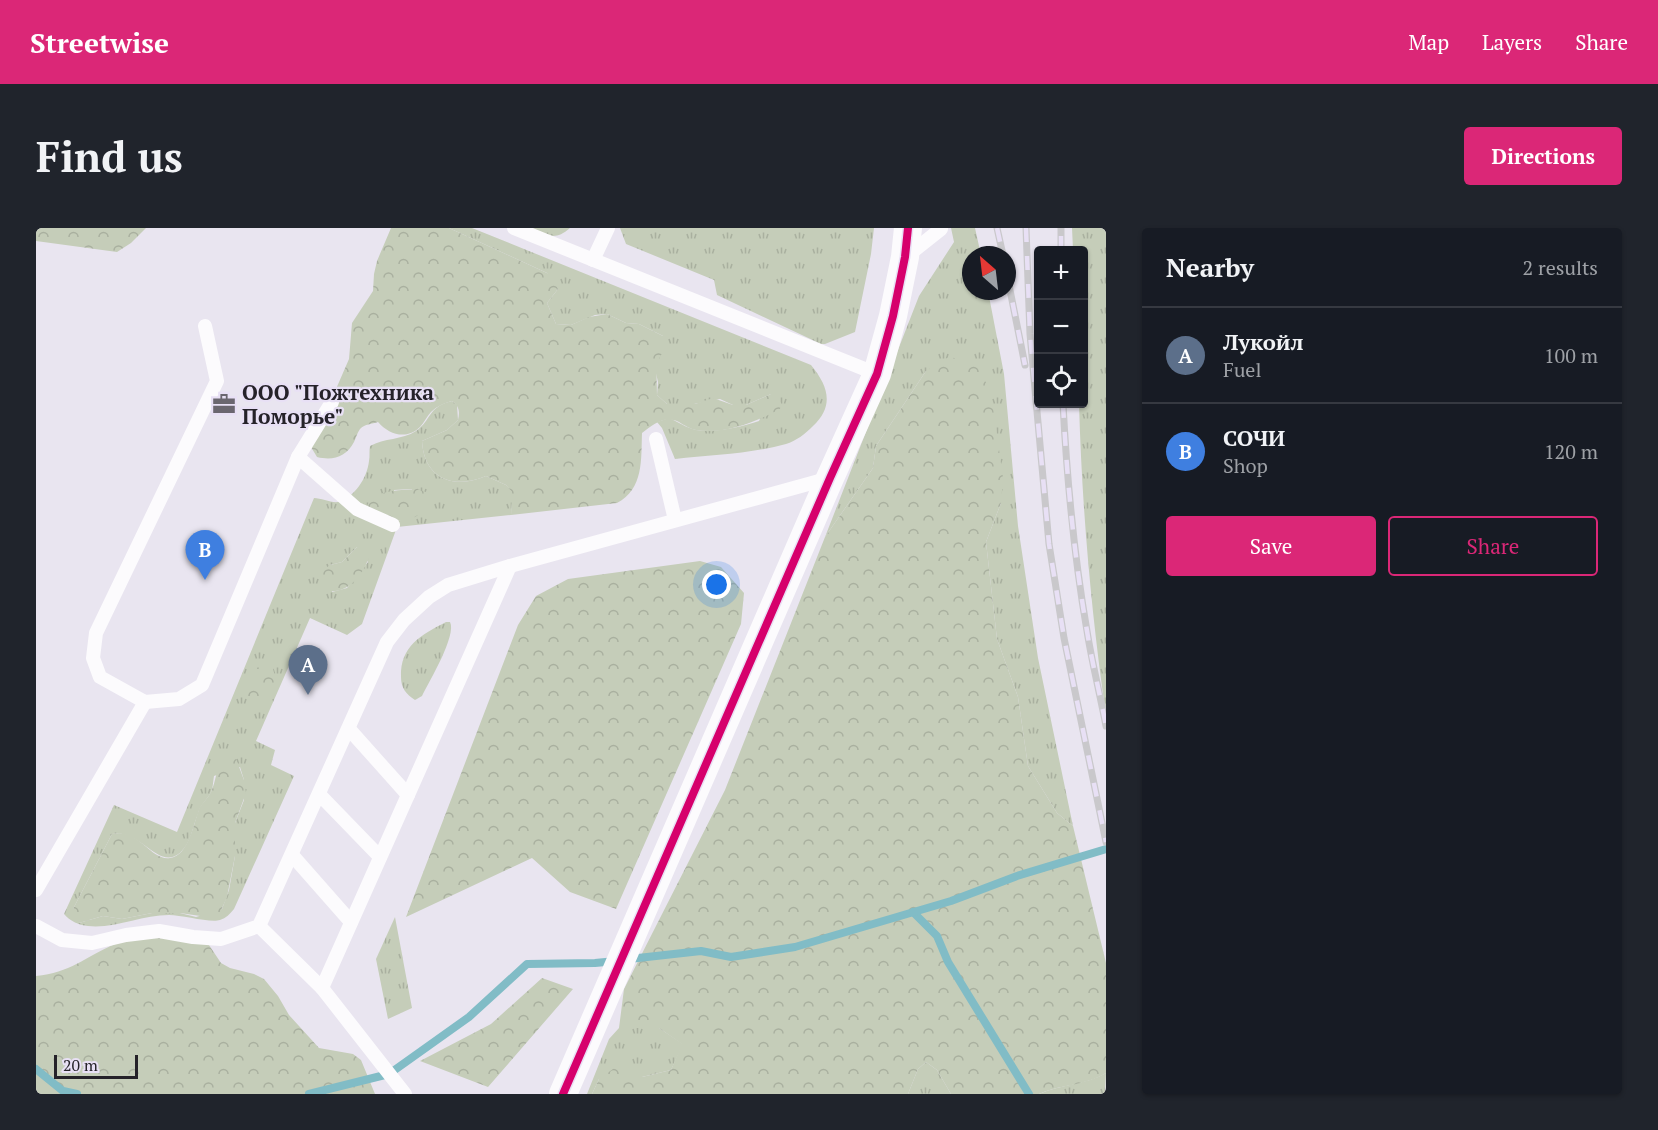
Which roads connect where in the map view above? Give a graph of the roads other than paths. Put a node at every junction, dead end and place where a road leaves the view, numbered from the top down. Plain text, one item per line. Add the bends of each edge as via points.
1 (514, 228) edge
2 (608, 228) edge
3 (908, 228) edge
4 (940, 229) edge
5 (905, 257) junction
6 (592, 260) junction
7 (205, 326) dead end
8 (877, 374) junction
9 (332, 402) dead end
10 (656, 439) dead end
11 (298, 457) junction
12 (830, 478) junction
13 (675, 520) junction
14 (393, 525) dead end
15 (510, 566) junction
16 (145, 702) junction
17 (349, 729) junction
18 (319, 795) junction
19 (408, 795) junction
20 (292, 855) junction
21 (380, 857) junction
22 (36, 890) edge
23 (351, 922) junction
24 (36, 926) edge
25 (259, 927) junction
26 (322, 988) junction
27 (401, 1089) edge
28 (563, 1094) edge

1 - 6 lane
2 - 6 lane
3 - 5 street
4 - 5 lane
5 - 8 street
6 - 8 lane
7 - 16 lane via 217,381 96,633 93,658 100,677
8 - 12 street
9 - 11 lane
10 - 13 lane
11 - 14 lane via 357,509
11 - 16 lane via 202,685 179,699
12 - 13 lane
12 - 28 street
13 - 15 lane
15 - 17 lane via 448,585 404,620 387,642
15 - 19 lane
16 - 22 lane
17 - 18 lane
17 - 19 lane
18 - 20 lane
18 - 21 lane
19 - 21 lane
20 - 23 lane
20 - 25 lane
21 - 23 lane
23 - 26 lane
24 - 25 lane via 62,940 92,943 159,931 220,939
25 - 26 lane
26 - 27 lane

